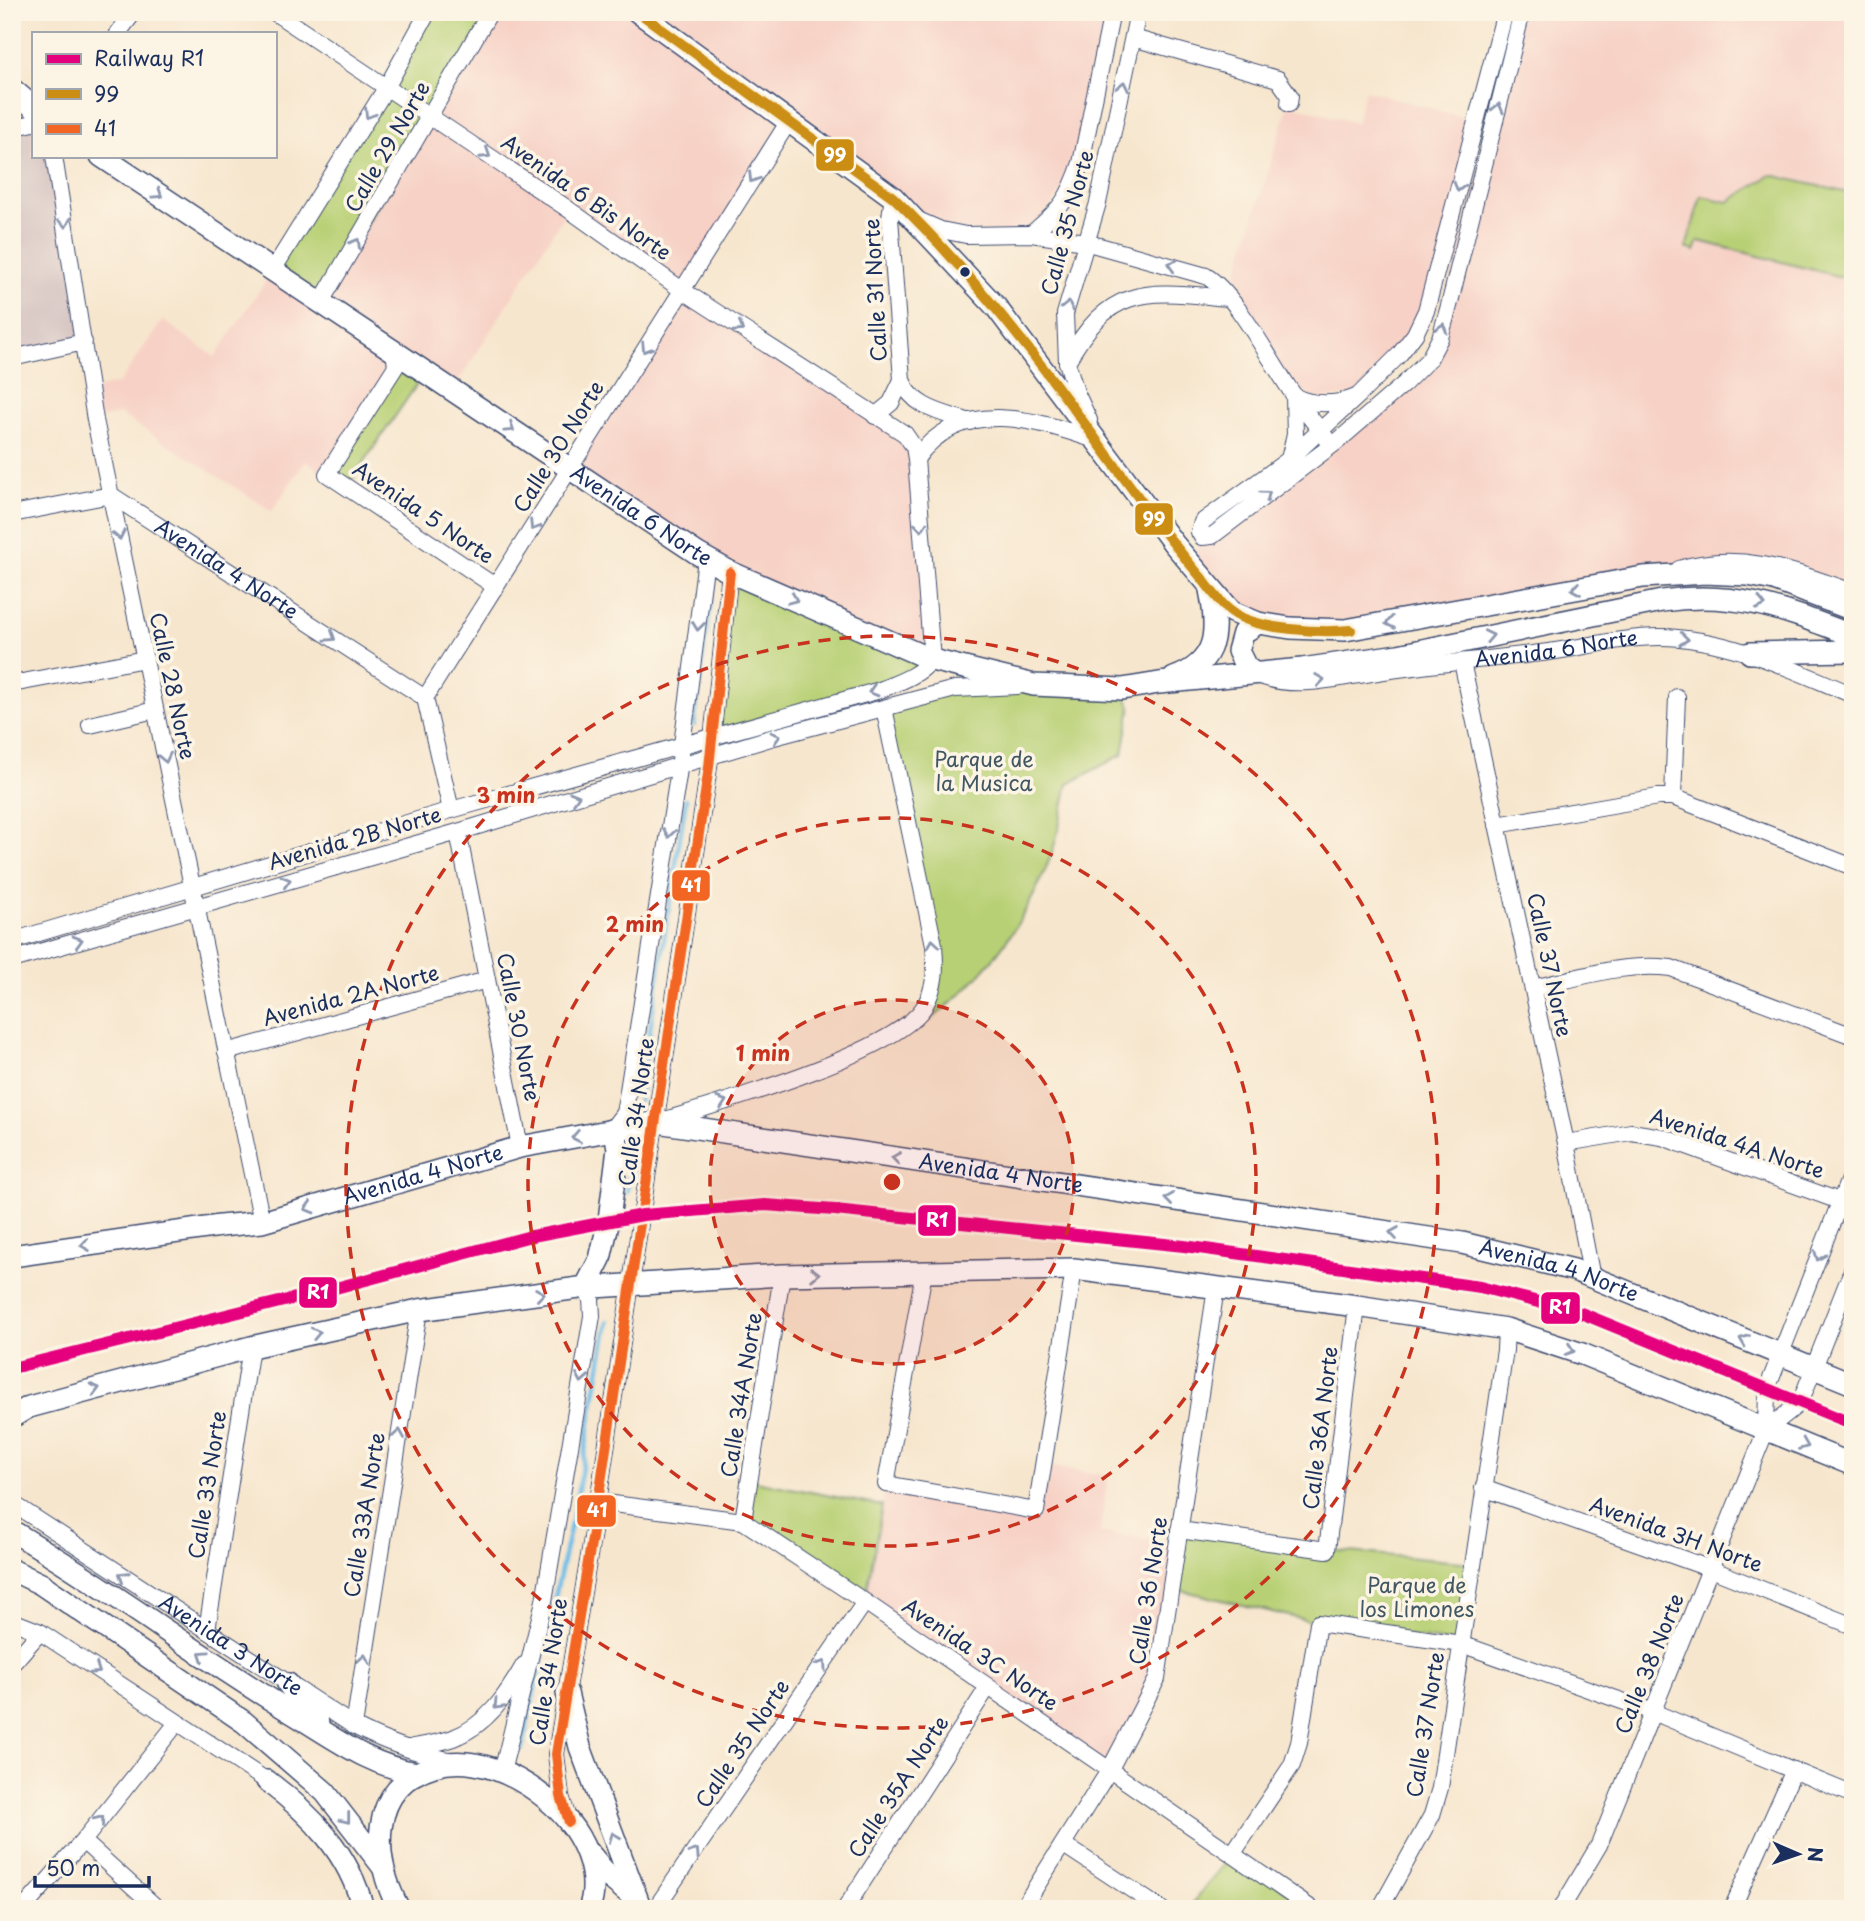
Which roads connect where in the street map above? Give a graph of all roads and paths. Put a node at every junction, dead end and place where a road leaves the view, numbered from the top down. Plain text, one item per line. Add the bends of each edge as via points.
1 (134, 12) edge
2 (274, 12) edge
3 (428, 12) edge
4 (490, 12) edge
5 (638, 12) edge
6 (1112, 12) edge
7 (1138, 12) edge
8 (1505, 12) edge
9 (1522, 12) edge
10 (119, 32) edge
11 (1133, 38) junction
12 (386, 88) junction
13 (12, 89) edge
14 (1289, 104) dead end
15 (32, 106) edge
16 (429, 117) junction
17 (789, 121) junction
18 (32, 123) edge
19 (12, 128) edge
20 (54, 158) edge
21 (104, 158) edge
22 (893, 197) junction
23 (917, 220) junction
24 (1031, 234) junction
25 (1085, 242) junction
26 (273, 270) junction
27 (682, 290) junction
28 (1229, 298) junction
29 (321, 302) junction
30 (84, 342) junction
31 (12, 358) edge
32 (401, 360) junction
33 (1067, 362) junction
34 (902, 380) junction
35 (1359, 395) junction
36 (1294, 396) junction
37 (876, 416) junction
38 (970, 422) junction
39 (1320, 430) junction
40 (1098, 442) junction
41 (1332, 446) junction
42 (916, 459) junction
43 (1289, 460) junction
44 (570, 468) junction
45 (111, 495) junction
46 (12, 514) edge
47 (706, 559) junction
48 (730, 572) junction
49 (1661, 575) junction
50 (496, 587) junction
51 (1209, 587) junction
52 (1853, 592) edge
53 (1853, 610) edge
54 (1258, 623) junction
55 (1853, 636) edge
56 (1853, 651) edge
57 (1750, 653) junction
58 (1398, 655) junction
59 (145, 659) junction
60 (932, 660) junction
61 (1462, 662) junction
62 (1422, 666) junction
63 (1253, 673) junction
64 (1159, 683) junction
65 (12, 684) edge
66 (1034, 685) junction
67 (1853, 695) edge
68 (1677, 697) dead end
69 (425, 698) junction
70 (884, 708) junction
71 (155, 710) junction
72 (90, 725) dead end
73 (713, 737) junction
74 (682, 746) junction
75 (711, 755) junction
76 (679, 765) junction
77 (1673, 797) junction
78 (451, 810) junction
79 (1497, 825) junction
80 (458, 832) junction
81 (1853, 867) edge
82 (192, 887) junction
83 (196, 906) junction
84 (12, 941) edge
85 (12, 960) edge
86 (487, 980) junction
87 (1533, 988) junction
88 (1853, 1036) edge
89 (226, 1052) junction
90 (657, 1122) junction
91 (611, 1130) junction
92 (1566, 1143) junction
93 (520, 1147) junction
94 (1853, 1169) edge
95 (1847, 1203) edge
96 (262, 1222) junction
97 (12, 1256) edge
98 (1853, 1268) edge
99 (1074, 1269) junction
100 (924, 1272) junction
101 (782, 1275) junction
102 (1592, 1278) junction
103 (632, 1285) junction
104 (585, 1288) junction
105 (1216, 1288) junction
106 (1357, 1306) junction
107 (419, 1310) junction
108 (1506, 1329) junction
109 (251, 1347) junction
110 (1780, 1355) junction
111 (1813, 1368) junction
112 (1853, 1384) edge
113 (21, 1412) edge
114 (1766, 1430) junction
115 (1853, 1465) edge
116 (1483, 1488) junction
117 (598, 1502) junction
118 (12, 1503) edge
119 (743, 1521) junction
120 (1179, 1530) junction
121 (12, 1531) edge
122 (1711, 1569) junction
123 (12, 1570) edge
124 (865, 1602) junction
125 (12, 1623) edge
126 (1853, 1626) edge
127 (207, 1630) junction
128 (40, 1632) junction
129 (1461, 1644) junction
130 (534, 1648) junction
131 (12, 1664) edge
132 (288, 1684) junction
133 (988, 1687) junction
134 (567, 1693) junction
135 (1653, 1712) junction
136 (177, 1723) junction
137 (354, 1726) junction
138 (326, 1733) junction
139 (405, 1749) junction
140 (458, 1763) junction
141 (1110, 1769) junction
142 (1794, 1770) junction
143 (502, 1772) junction
144 (417, 1773) junction
145 (267, 1781) junction
146 (325, 1792) junction
147 (1853, 1795) edge
148 (569, 1822) junction
149 (83, 1841) junction
150 (1064, 1845) junction
151 (586, 1850) junction
152 (1233, 1853) junction
153 (383, 1867) junction
154 (647, 1906) edge
155 (23, 1909) edge
156 (158, 1909) edge
157 (363, 1909) edge
158 (399, 1909) edge
159 (589, 1909) edge
160 (845, 1909) edge
161 (1022, 1909) edge
162 (1161, 1909) edge
163 (1312, 1909) edge
164 (1380, 1909) edge
165 (1561, 1909) edge
166 (1731, 1909) edge

1 - 10 street
2 - 12 street, Avenida 6 Bis Norte
3 - 12 street, Calle 29 Norte
4 - 16 street, Calle 29 Norte
5 - 17 main road
6 - 24 street, Calle 35 Norte via 1075,181 1058,211
7 - 11 street, Calle 35 Norte
8 -> 35 street via 1426,311 1399,355
41 -> 9 street via 1404,384 1429,359 1440,338
11 - 14 street via 1278,79 1290,96
25 -> 11 street, Calle 35 Norte via 1098,203
12 - 16 street, Avenida 6 Bis Norte
12 -> 26 street, Calle 29 Norte
13 - 15 main road
16 -> 27 street, Avenida 6 Bis Norte
29 -> 16 street, Calle 29 Norte
17 - 22 main road
17 -> 27 street, Calle 30 Norte
18 - 19 street
20 -> 30 street, Calle 28 Norte
21 -> 26 main road, Avenida 6 Norte
22 - 23 main road
22 - 34 street, Calle 31 Norte via 890,218
23 - 24 street via 966,234
23 - 40 main road via 996,307
24 - 25 street
28 -> 25 street via 1206,276
33 -> 25 street, Calle 35 Norte via 1065,314
26 - 29 main road, Avenida 6 Norte
27 -> 37 street, Avenida 6 Bis Norte
27 -> 44 street, Calle 30 Norte
28 - 33 street via 1167,293 1119,303 1098,317
28 - 36 street
29 - 32 main road, Avenida 6 Norte
30 - 31 street
30 - 45 street, Calle 28 Norte
32 -> 44 main road, Avenida 6 Norte
32 - 50 street, Avenida 5 Norte via 327,474
33 - 40 street, Calle 35 Norte
34 - 37 street via 891,403
34 - 38 street via 918,403
35 - 36 street via 1319,403
35 - 39 street
36 - 39 street
36 - 43 street via 1295,435
37 - 42 street, Avenida 6 Bis Norte via 905,434
38 - 40 street via 1026,419
38 - 42 street via 936,438
39 - 41 street
39 - 43 street
40 - 51 main road
43 -> 41 street via 1202,523 1202,537 1212,537
42 -> 60 street
44 - 47 main road, Avenida 6 Norte
44 -> 50 street, Calle 30 Norte
45 - 46 street
45 -> 59 street, Calle 28 Norte
45 -> 69 street, Avenida 4 Norte
47 - 48 main road, Avenida 6 Norte
47 -> 74 street, Calle 34 Norte
48 -> 60 main road, Avenida 6 Norte
48 - 73 street, Calle 34 Norte
49 - 52 street via 1701,562 1746,562 1792,571
49 - 53 main road via 1762,578
49 -> 54 main road via 1364,628 1315,631
50 - 69 street, Calle 30 Norte
51 - 54 main road via 1231,612
51 - 64 main road via 1216,626 1208,653 1188,673
54 - 63 main road via 1243,633 1238,651
58 -> 55 main road, Avenida 6 Norte via 1662,600 1697,598 1758,602
56 - 57 main road
61 -> 57 street, Avenida 6 Norte via 1650,637
57 - 67 street, Avenida 6 Norte
58 - 62 main road
58 - 63 main road, Avenida 6 Norte
59 - 65 street
59 - 71 street, Calle 28 Norte
60 - 66 main road, Avenida 6 Norte
60 -> 73 street, Avenida 2B Norte via 880,690
61 - 62 street, Avenida 6 Norte
61 - 79 street, Calle 37 Norte
63 -> 62 street, Avenida 6 Norte via 1270,680 1303,682
63 - 64 main road, Avenida 6 Norte
64 - 66 main road, Avenida 6 Norte via 1122,689
66 - 70 street, Avenida 2B Norte via 955,689
68 - 77 street
69 - 78 street
75 -> 70 street, Avenida 2B Norte
90 -> 70 street via 849,1058 907,1025 923,1009 933,989 936,966
71 - 72 street
71 -> 82 street, Calle 28 Norte
73 - 74 street, Avenida 2B Norte
73 - 75 street, Calle 34 Norte
74 - 76 street, Calle 34 Norte
74 - 78 street, Avenida 2B Norte
75 - 76 street, Avenida 2B Norte
75 - 90 street, Calle 34 Norte
80 -> 76 street, Avenida 2B Norte
76 -> 91 street, Calle 34 Norte via 624,1112
77 - 79 street
77 - 81 street
78 - 82 street, Avenida 2B Norte
79 - 87 street, Calle 37 Norte
83 -> 80 street, Avenida 2B Norte
80 - 86 street, Calle 30 Norte
82 - 83 street, Calle 28 Norte
82 - 84 street, Avenida 2B Norte
85 -> 83 street, Avenida 2B Norte
83 - 89 street, Calle 28 Norte
86 - 89 street, Avenida 2A Norte
86 - 93 street, Calle 30 Norte
87 - 88 street via 1622,968 1671,968
87 - 92 street, Calle 37 Norte
89 - 96 street, Calle 28 Norte
90 - 91 main road, Avenida 4 Norte
102 -> 90 main road, Avenida 4 Norte via 1462,1243
90 - 103 street, Calle 34 Norte
91 -> 93 main road, Avenida 4 Norte
91 - 104 main road via 618,1149 609,1220 600,1259
92 - 95 street, Avenida 4A Norte via 1631,1132 1662,1137
92 - 102 street, Calle 37 Norte
93 -> 96 main road, Avenida 4 Norte
94 - 95 street, Calle 38 Norte
95 -> 110 street, Calle 38 Norte
96 -> 97 main road, Avenida 4 Norte
98 - 111 street, Calle 38 Norte
99 - 100 main road
99 - 100 street via 1036,1511 886,1484
99 - 105 main road
101 -> 100 main road
101 - 103 main road
101 - 119 street, Calle 34A Norte
110 -> 102 main road, Avenida 4 Norte
103 - 104 main road
103 - 117 street, Calle 34 Norte
107 -> 104 main road
104 -> 130 street, Calle 34 Norte via 592,1316
105 - 106 main road
105 - 120 street, Calle 36 Norte
106 - 108 main road
106 - 120 street, Calle 36A Norte via 1327,1550
109 -> 107 main road
137 -> 107 street, Calle 33A Norte
108 -> 114 main road via 1582,1354
108 - 116 street, Calle 37 Norte
113 -> 109 main road
109 - 127 street, Calle 33 Norte
110 - 111 main road, Avenida 4 Norte
110 - 114 street, Calle 38 Norte via 1767,1389
111 - 112 main road, Avenida 4 Norte
111 - 114 street, Calle 38 Norte via 1800,1403
114 -> 115 main road
114 - 122 street, Calle 38 Norte
116 - 122 street, Avenida 3H Norte
116 - 129 street, Calle 37 Norte
117 - 119 street, Avenida 3C Norte
117 - 134 street, Calle 34 Norte
127 -> 118 street, Avenida 3 Norte
119 - 124 street, Avenida 3C Norte
120 - 141 street, Calle 36 Norte via 1157,1679
138 -> 121 main road, Avenida 3 Norte
122 - 126 street, Avenida 3H Norte
122 - 135 street, Calle 38 Norte
123 - 146 main road via 41,1584 244,1722
124 - 133 street, Avenida 3C Norte
154 -> 124 street, Calle 35 Norte
125 - 128 street
127 - 132 street, Avenida 3 Norte
128 - 131 street
128 -> 136 street
129 - 135 street
129 - 152 street via 1318,1623 1293,1765
129 - 164 street, Calle 37 Norte via 1432,1815
130 -> 139 street via 506,1697 483,1721 453,1738
130 - 143 street, Calle 34 Norte
132 - 137 street, Avenida 3 Norte
132 - 138 main road
133 - 141 street, Avenida 3C Norte
133 - 160 street, Calle 35A Norte
134 - 148 street, Calle 34 Norte via 556,1754
154 -> 134 main road via 580,1747
135 - 142 street
135 - 165 street, Calle 38 Norte via 1600,1844
136 - 145 street
149 -> 136 street
137 - 139 street, Avenida 3 Norte
138 - 144 main road, Avenida 3 Norte via 368,1759
139 - 140 street, Avenida 3 Norte
140 - 143 main road
140 - 144 main road via 435,1765
141 - 150 street, Calle 36 Norte
141 - 152 street, Avenida 3C Norte
142 - 147 street
142 - 166 street
143 - 148 main road via 532,1787
144 - 153 main road via 403,1783 384,1812 379,1833
145 - 146 main road
145 - 157 main road via 299,1805 337,1850
146 -> 153 main road
148 - 151 main road
149 - 155 street
149 - 156 street
150 - 161 street, Calle 36 Norte
150 - 162 street
151 - 154 main road via 610,1878
151 - 159 main road via 593,1873
152 - 163 street, Avenida 3C Norte
153 - 158 main road

